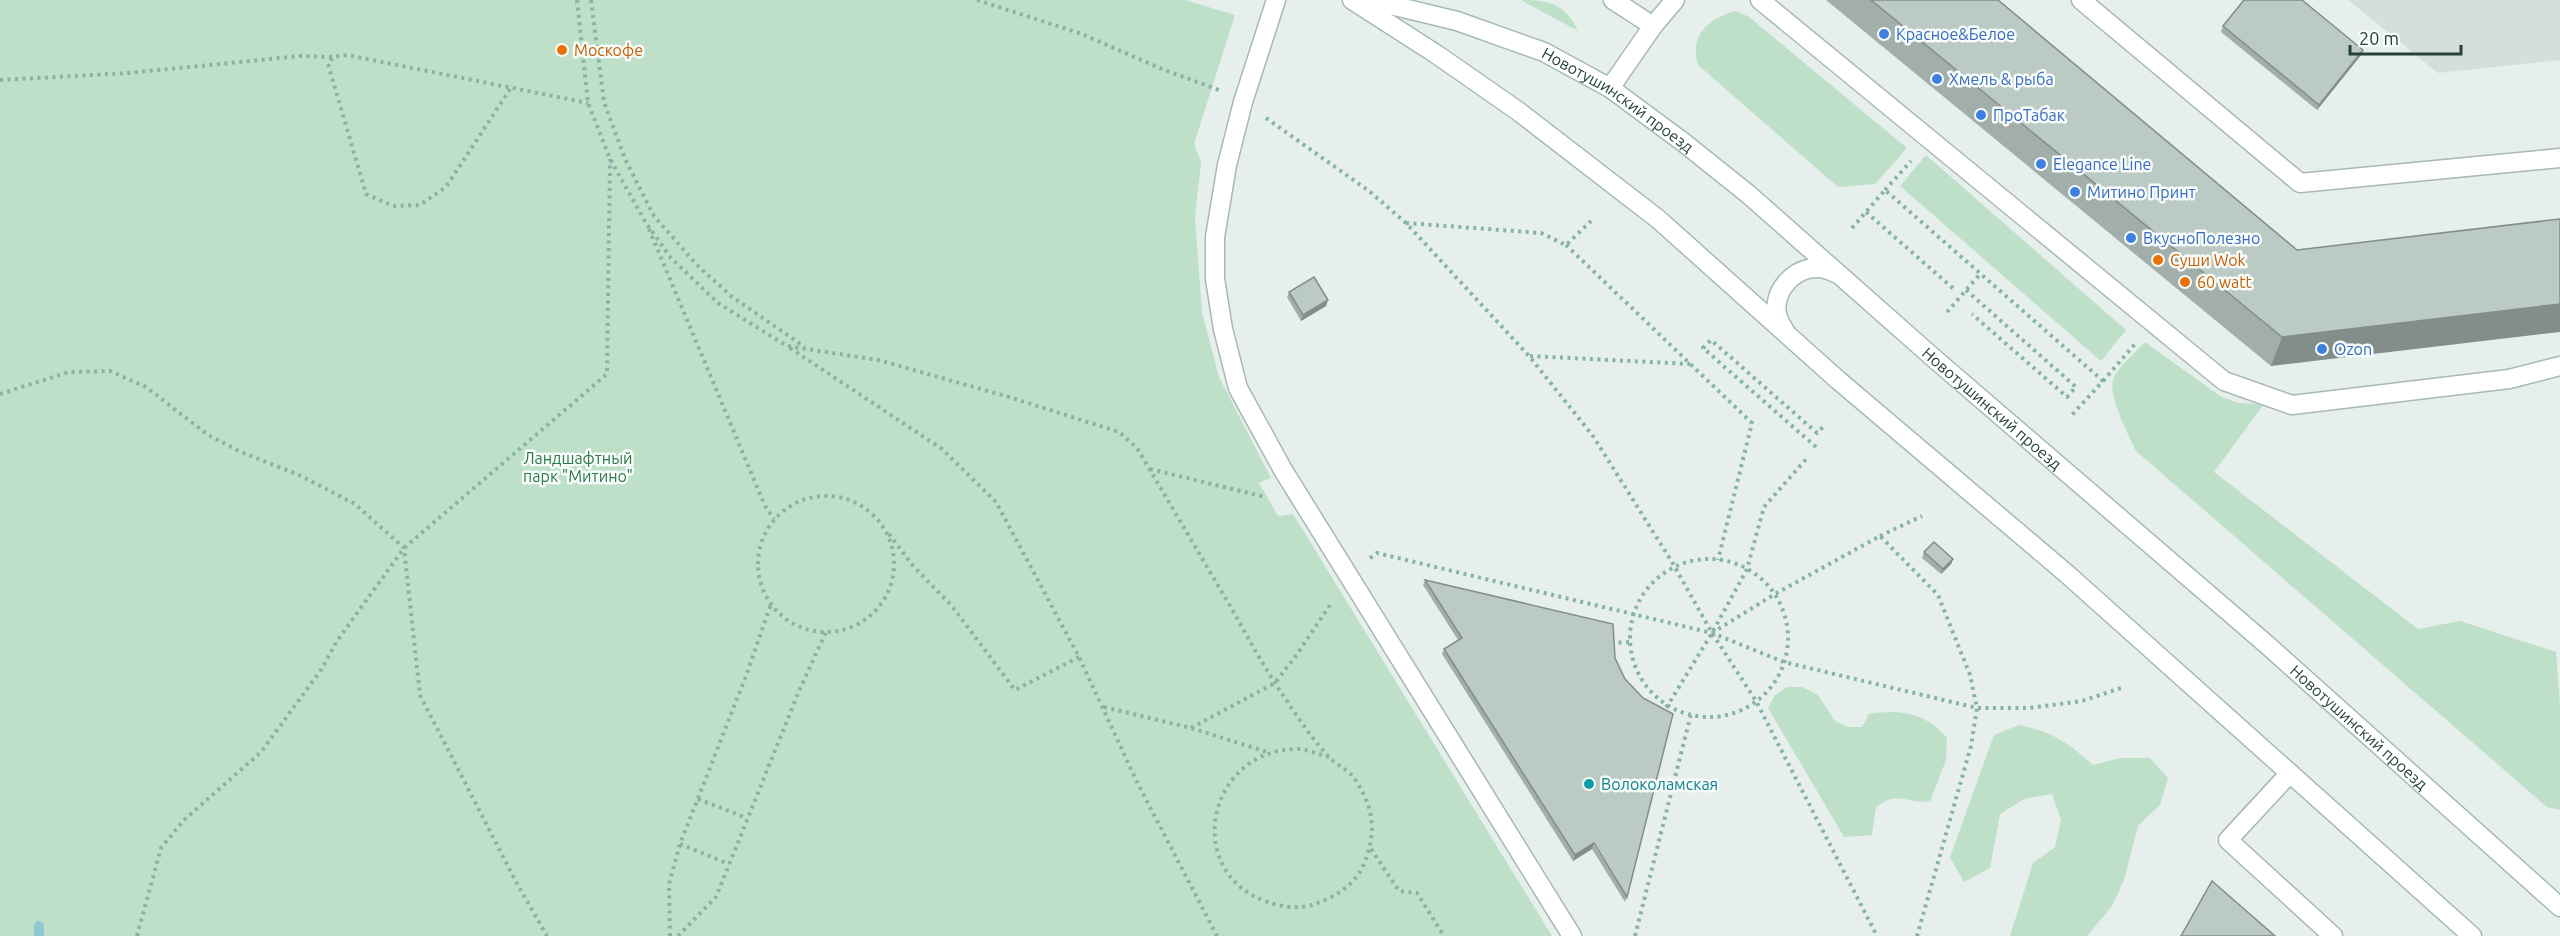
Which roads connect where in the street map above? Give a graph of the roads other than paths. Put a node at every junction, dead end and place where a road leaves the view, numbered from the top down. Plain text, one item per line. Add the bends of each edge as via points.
1 (1276, 0) edge
2 (1352, 0) edge
3 (1371, 0) edge
4 (1613, 0) edge
5 (1675, 0) edge
6 (1760, 0) edge
7 (2081, 0) edge
8 (1653, 26) junction
9 (1610, 88) junction
10 (2560, 158) edge
11 (1843, 278) junction
12 (1790, 337) junction
13 (2560, 366) edge
14 (2290, 773) junction
15 (2558, 902) edge
16 (1572, 936) edge
17 (2333, 936) edge
18 (2472, 936) edge

1 - 16 main road via 1243,102 1215,237 1218,299 1239,388 1283,470
2 - 12 main road via 1518,111 1658,219
3 - 9 main road, Новотушинский проезд via 1457,21 1544,52
4 - 8 main road
5 - 8 main road
6 - 13 main road via 2224,381 2292,405 2509,379
7 - 10 main road via 2301,183
8 - 9 main road
9 - 11 main road, Новотушинский проезд via 1748,194
11 - 12 main road via 1814,268 1799,272 1786,282 1778,294 1776,310 1780,325
11 - 15 main road, Новотушинский проезд
12 - 14 main road via 2067,574
14 - 17 main road via 2228,840
14 - 18 main road

